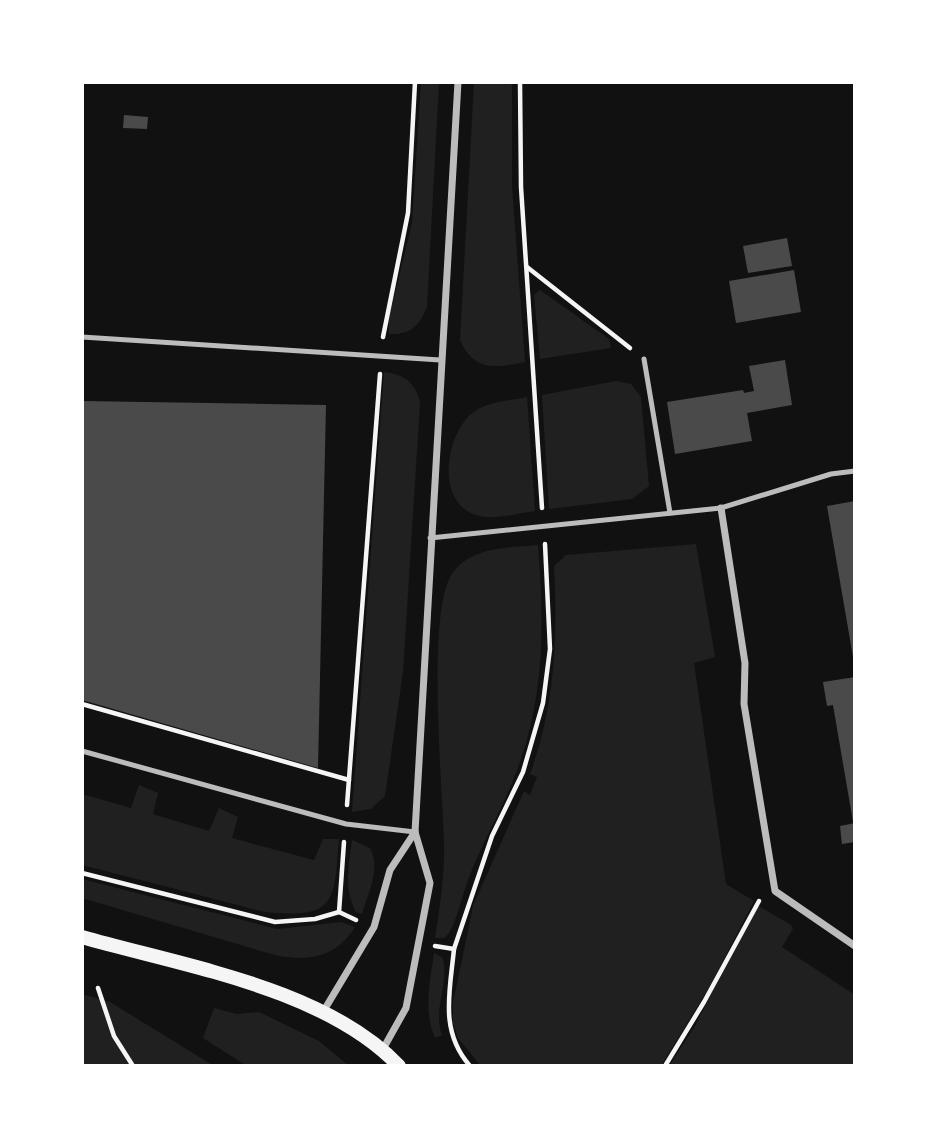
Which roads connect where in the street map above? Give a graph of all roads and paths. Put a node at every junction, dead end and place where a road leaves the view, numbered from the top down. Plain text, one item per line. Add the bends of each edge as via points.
1 (415, 82) edge
2 (458, 82) edge
3 (520, 82) edge
4 (526, 266) junction
5 (82, 337) edge
6 (382, 356) junction
7 (644, 359) joint
8 (440, 360) junction
9 (855, 471) edge
10 (721, 508) junction
11 (542, 510) dead end
12 (670, 513) junction
13 (430, 538) junction
14 (545, 545) dead end
15 (82, 704) edge
16 (82, 751) edge
17 (349, 780) junction
18 (346, 824) junction
19 (415, 832) junction
20 (82, 873) edge
21 (775, 891) junction
22 (340, 912) junction
23 (357, 920) dead end
24 (82, 937) edge
25 (434, 946) dead end
26 (855, 946) edge
27 (454, 949) junction
28 (98, 988) dead end
29 (323, 1012) junction
30 (383, 1049) junction
31 (133, 1066) edge
32 (399, 1066) edge
33 (470, 1066) edge
34 (665, 1066) edge

1 - 6 path via 408,214 384,322
2 - 8 street
3 - 4 path
4 - 7 path
4 - 11 path
5 - 6 lane
6 - 8 lane
6 - 17 path
7 - 12 lane
8 - 13 street
9 - 10 lane
10 - 12 lane
10 - 21 street via 745,663 744,704
12 - 13 lane
13 - 19 street
14 - 27 path via 550,649 543,703 523,772 492,835
15 - 17 path
16 - 18 lane
17 - 18 path
18 - 19 lane
18 - 22 path
19 - 29 street via 390,870 374,927
19 - 30 street via 430,883 406,1008
20 - 22 path via 275,922
21 - 26 street
21 - 34 path via 756,903
22 - 23 path
24 - 29 main road via 242,982
25 - 27 path
27 - 33 path via 450,1037
28 - 31 path via 114,1035
29 - 30 main road
30 - 32 main road

